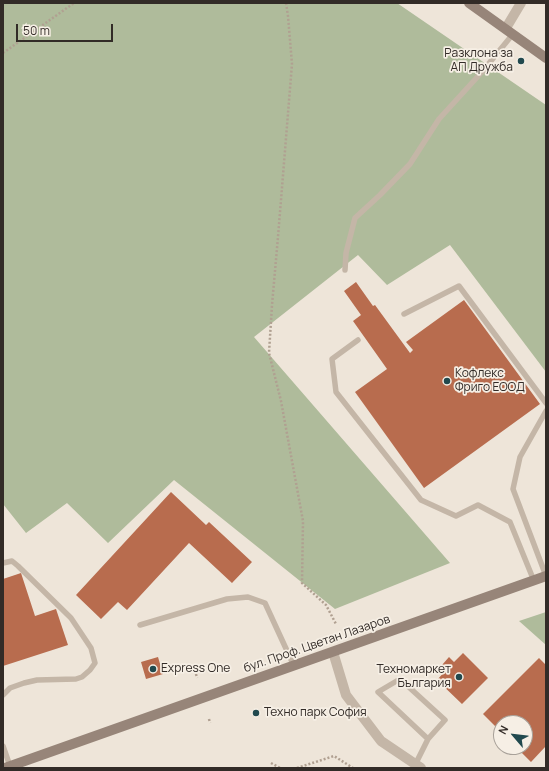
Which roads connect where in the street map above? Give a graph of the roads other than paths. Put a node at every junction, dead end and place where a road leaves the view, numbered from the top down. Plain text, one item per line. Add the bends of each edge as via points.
1 (469, 3) edge
2 (521, 3) edge
3 (510, 31) junction
4 (546, 58) edge
5 (346, 270) dead end
6 (404, 314) dead end
7 (358, 340) dead end
8 (546, 403) edge
9 (546, 411) edge
10 (3, 563) edge
11 (546, 576) edge
12 (534, 581) junction
13 (140, 625) dead end
14 (333, 652) junction
15 (294, 666) junction
16 (3, 695) edge
17 (428, 739) junction
18 (3, 746) edge
19 (8, 767) edge
20 (416, 767) edge

1 - 3 main road
2 - 3 street
3 - 4 main road
3 - 5 lane via 481,73 439,118 410,164 355,218 346,253
6 - 8 lane via 459,286
7 - 12 lane via 332,359 336,392 421,500 456,516 478,505 510,522
9 - 11 lane via 520,457 513,489
10 - 16 lane via 12,561 71,618 90,648 95,663 82,677 37,680 10,688
11 - 12 main road, бул. Проф. Цветан Лазаров
12 - 14 main road, бул. Проф. Цветан Лазаров
13 - 15 lane via 227,599 248,597 265,603
14 - 15 main road, бул. Проф. Цветан Лазаров
14 - 20 street via 346,695 381,741
15 - 19 main road, бул. Проф. Цветан Лазаров
17 - 17 lane via 444,720 400,679 378,692
17 - 20 lane
18 - 19 lane

